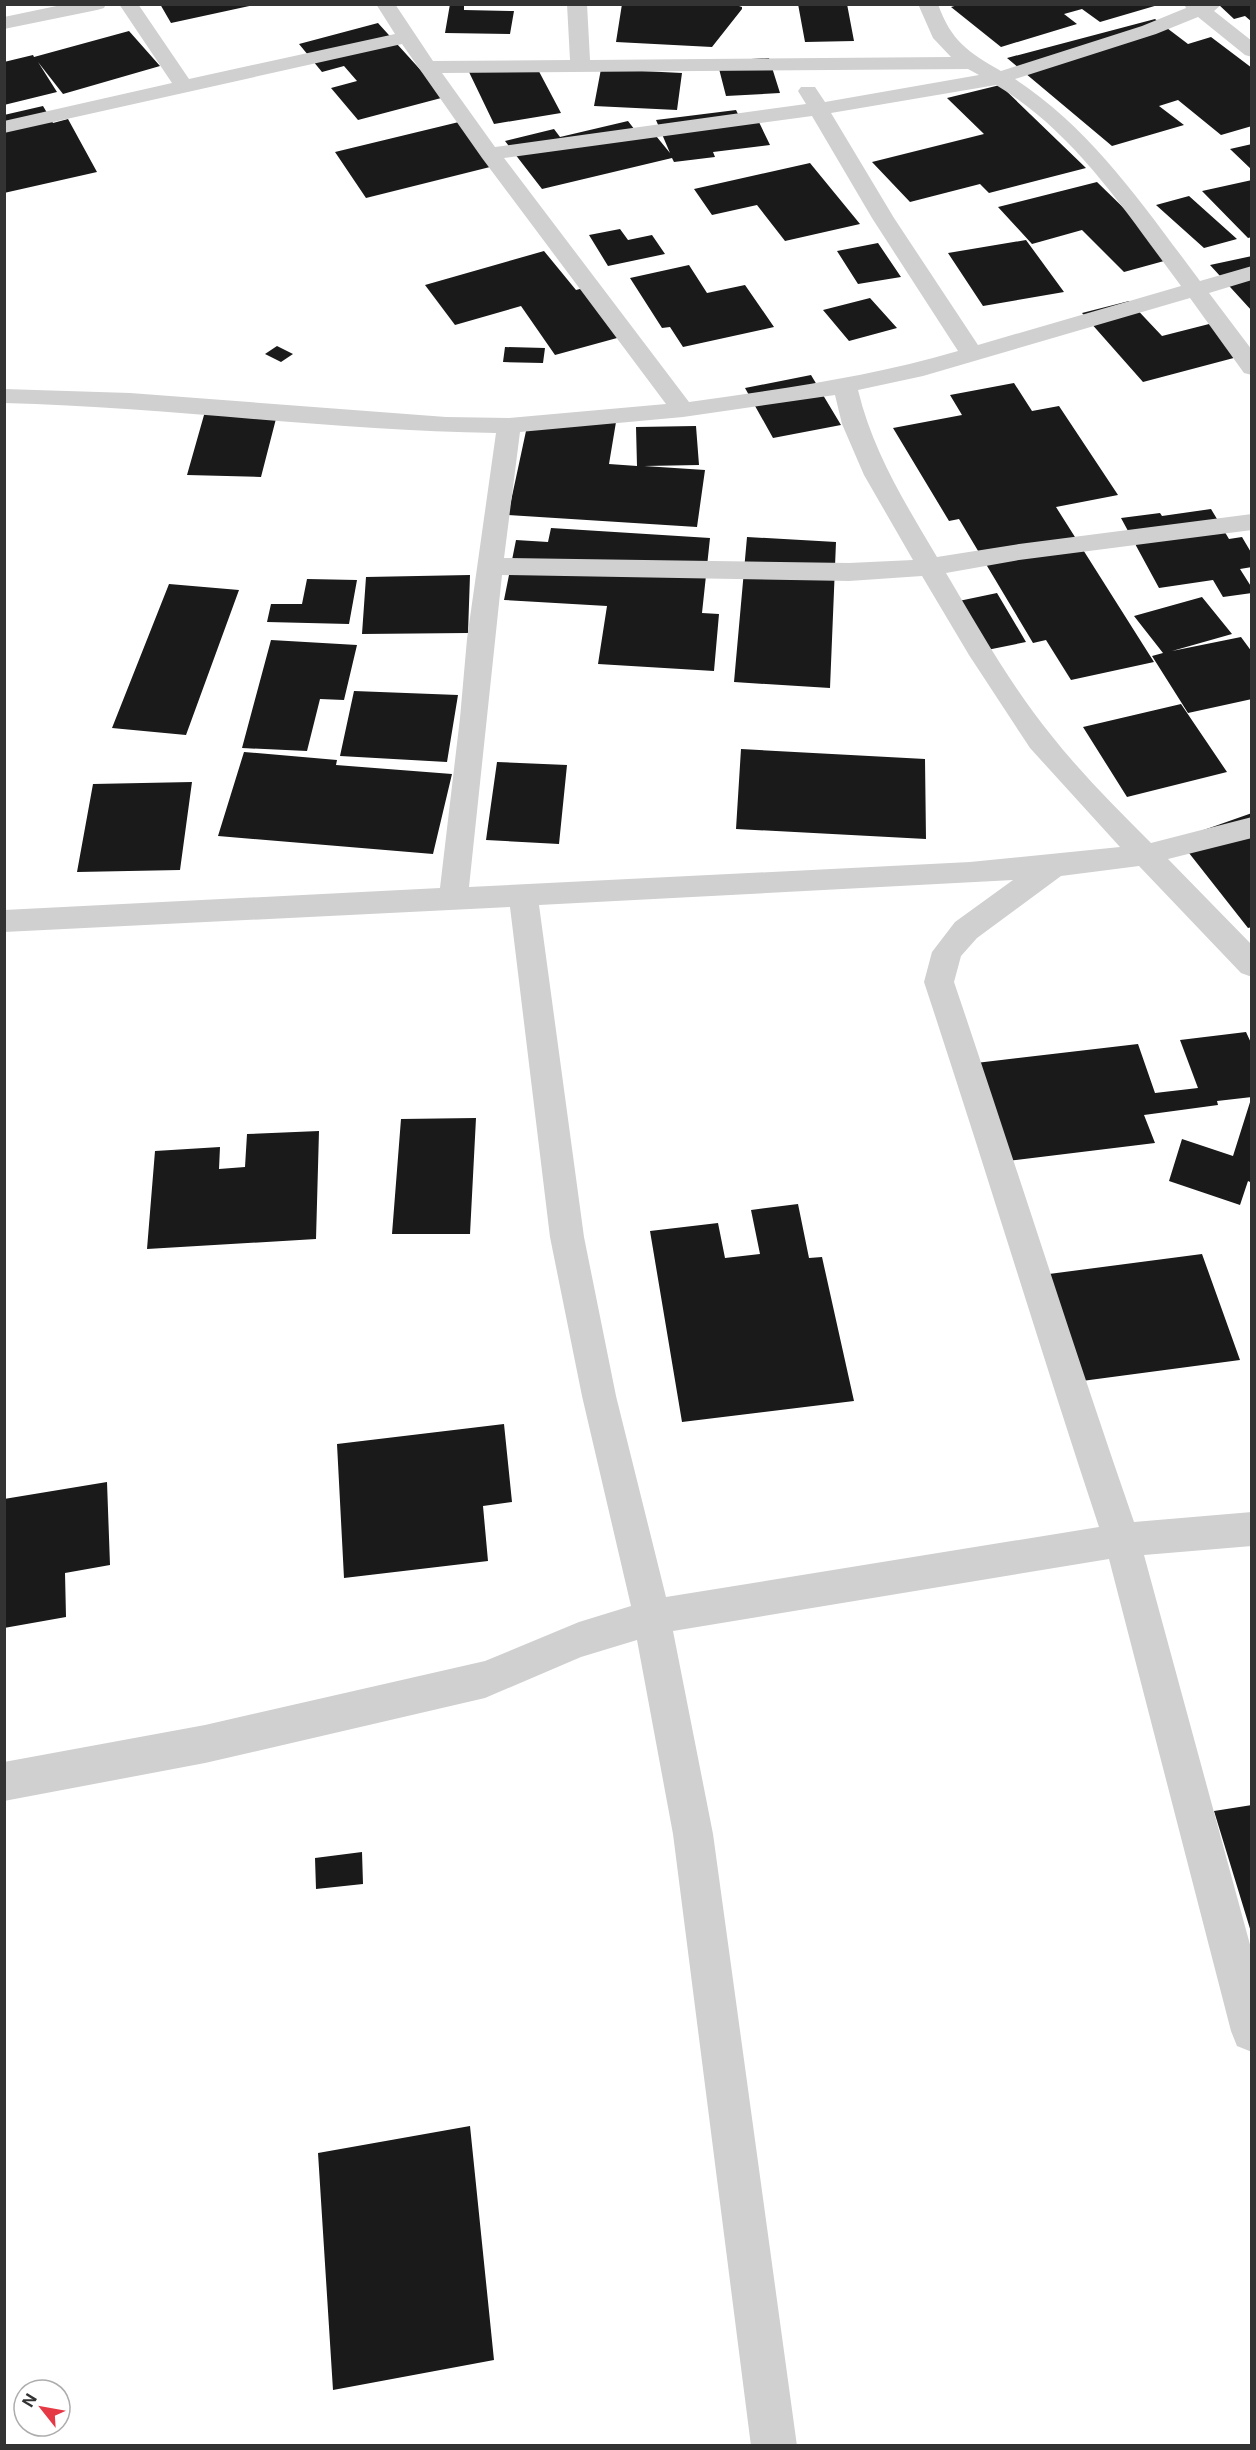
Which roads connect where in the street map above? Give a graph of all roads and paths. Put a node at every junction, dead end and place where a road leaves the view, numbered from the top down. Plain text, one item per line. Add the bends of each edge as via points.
1 (97, 4) edge
2 (128, 4) edge
3 (385, 4) edge
4 (577, 4) edge
5 (928, 4) edge
6 (1202, 6) edge
7 (4, 23) edge
8 (406, 37) junction
9 (1251, 51) edge
10 (971, 63) junction
11 (794, 64) junction
12 (580, 66) junction
13 (426, 67) junction
14 (998, 78) junction
15 (185, 88) junction
16 (817, 109) junction
17 (4, 127) edge
18 (489, 154) junction
19 (1251, 273) edge
20 (1195, 290) junction
21 (972, 354) junction
22 (1251, 368) edge
23 (844, 386) junction
24 (4, 396) edge
25 (683, 410) junction
26 (508, 426) junction
27 (1251, 522) edge
28 (490, 566) junction
29 (929, 567) junction
30 (1251, 827) edge
31 (1144, 855) junction
32 (1055, 865) junction
33 (523, 895) junction
34 (453, 899) junction
35 (4, 921) edge
36 (1251, 965) edge
37 (1251, 1529) edge
38 (1122, 1540) junction
39 (652, 1617) junction
40 (4, 1782) edge
41 (1251, 2031) edge
42 (774, 2445) edge

1 - 7 street
2 - 15 street
3 - 8 street
4 - 12 street
5 - 10 street via 939,34
6 - 9 street
6 - 14 street via 1149,30
8 - 13 street
8 - 15 street
10 - 11 street
10 - 14 street
11 - 12 street
11 - 16 street
12 - 13 street
13 - 18 street
14 - 16 street
14 - 20 street via 1060,122 1088,151 1129,199
15 - 17 street
16 - 18 street
16 - 21 street
18 - 25 street
19 - 20 street
20 - 21 street
20 - 22 street
21 - 23 street
23 - 25 street
23 - 29 street via 864,450
24 - 26 street via 90,398 417,424
25 - 26 street
26 - 28 street
27 - 29 street
28 - 29 street via 839,572
28 - 34 street
29 - 31 street via 1040,741
30 - 31 street
31 - 32 street
31 - 36 street
32 - 33 street
32 - 38 street via 960,935 947,952 939,982
33 - 34 street
33 - 39 street via 567,1237 599,1396
34 - 35 street
37 - 38 street
38 - 39 street
38 - 41 street
39 - 40 street via 579,1640 485,1679 205,1744
39 - 42 street via 693,1834

